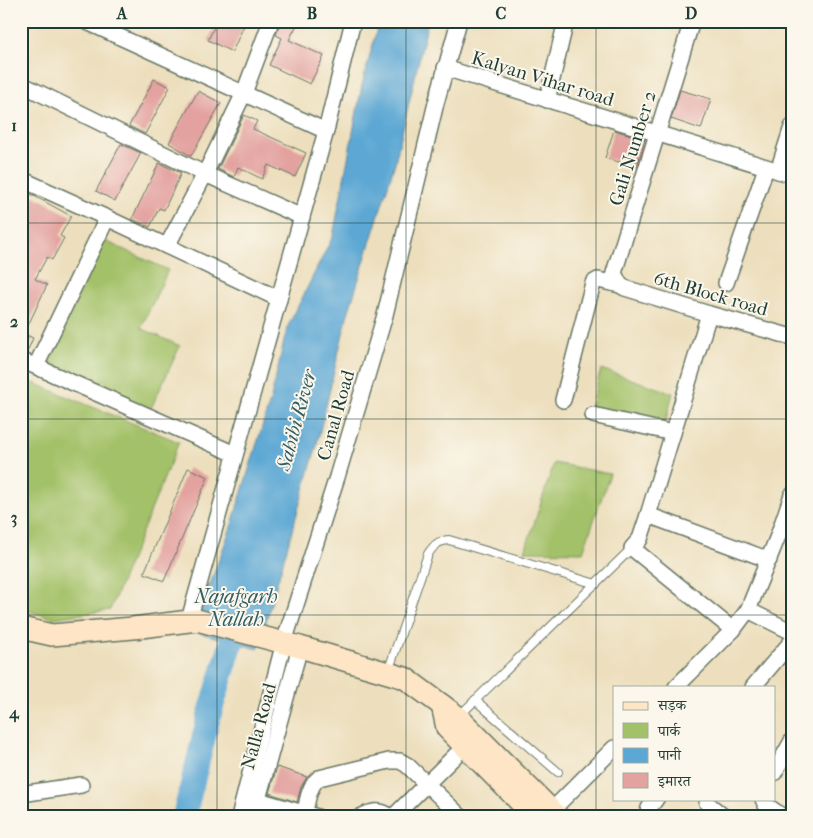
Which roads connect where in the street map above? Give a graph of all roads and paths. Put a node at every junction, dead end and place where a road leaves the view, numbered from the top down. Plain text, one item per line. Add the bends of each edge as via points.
1 (85, 21) edge
2 (271, 21) edge
3 (353, 21) edge
4 (459, 21) edge
5 (566, 21) edge
6 (692, 21) edge
7 (788, 21) edge
8 (792, 23) edge
9 (445, 68) junction
10 (21, 84) edge
11 (244, 93) junction
12 (547, 100) junction
13 (792, 128) edge
14 (326, 131) junction
15 (657, 135) junction
16 (779, 172) edge
17 (205, 174) junction
18 (21, 179) edge
19 (302, 217) junction
20 (107, 218) junction
21 (167, 246) junction
22 (726, 283) dead end
23 (620, 285) junction
24 (279, 299) junction
25 (709, 314) junction
26 (792, 337) edge
27 (21, 360) edge
28 (36, 366) junction
29 (563, 400) dead end
30 (593, 415) dead end
31 (673, 433) junction
32 (236, 454) junction
33 (792, 495) edge
34 (648, 516) junction
35 (632, 548) junction
36 (769, 560) junction
37 (596, 584) junction
38 (748, 610) junction
39 (193, 620) junction
40 (21, 628) edge
41 (733, 630) junction
42 (792, 632) edge
43 (286, 643) junction
44 (788, 646) edge
45 (388, 672) junction
46 (677, 686) edge
47 (754, 686) edge
48 (767, 686) edge
49 (475, 700) junction
50 (450, 711) junction
51 (792, 741) edge
52 (465, 746) junction
53 (613, 749) edge
54 (776, 769) edge
55 (558, 772) dead end
56 (426, 784) junction
57 (81, 785) dead end
58 (21, 794) edge
59 (258, 800) junction
60 (655, 800) edge
61 (764, 800) edge
62 (705, 806) edge
63 (548, 815) edge
64 (309, 816) edge
65 (239, 817) edge
66 (253, 817) edge
67 (360, 817) edge
68 (391, 817) edge
69 (461, 817) edge
70 (647, 817) edge
71 (724, 817) edge
72 (783, 817) edge

1 - 11 street
2 - 11 street
3 - 14 street
4 - 9 street, Canal Road
5 - 12 street
6 - 15 street, Gali Number 2
7 - 8 street
9 - 12 street, Kalyan Vihar road
9 - 43 street, Canal Road via 385,315
10 - 17 street
11 - 14 street
11 - 17 street
12 - 15 street, Kalyan Vihar road
13 - 16 street
14 - 19 street
15 - 16 street
15 - 23 street, Gali Number 2 via 614,273
16 - 22 street
17 - 19 street
17 - 21 street
18 - 20 street
19 - 24 street
20 - 21 street
20 - 28 street
21 - 24 street
23 - 25 street, 6th Block road
23 - 29 street, 6th Block road via 598,280 594,283
24 - 32 street
25 - 26 street, 6th Block road
25 - 31 street
27 - 28 street
28 - 32 street
30 - 31 street
31 - 34 street
32 - 39 street
33 - 36 street
34 - 35 street via 640,539
34 - 36 street
35 - 37 lane
35 - 41 street
36 - 38 street
37 - 45 lane via 449,540 441,541 428,554
37 - 49 lane
38 - 41 street
38 - 42 street
39 - 40 street via 52,635
39 - 43 street
41 - 46 street
43 - 45 street
43 - 59 street, Nalla Road
43 - 65 street, Canal Road
44 - 47 street
44 - 48 street
45 - 50 street via 405,678
49 - 50 lane
49 - 55 lane
50 - 52 street via 447,728
50 - 63 street
51 - 54 street
52 - 56 street
52 - 63 street
53 - 63 street
56 - 64 street via 400,761 389,760 323,777 314,782
56 - 68 street
56 - 69 street
57 - 58 street
59 - 64 street
59 - 66 street, Nalla Road
60 - 70 street
61 - 72 street
62 - 71 street
67 - 68 street via 377,811

